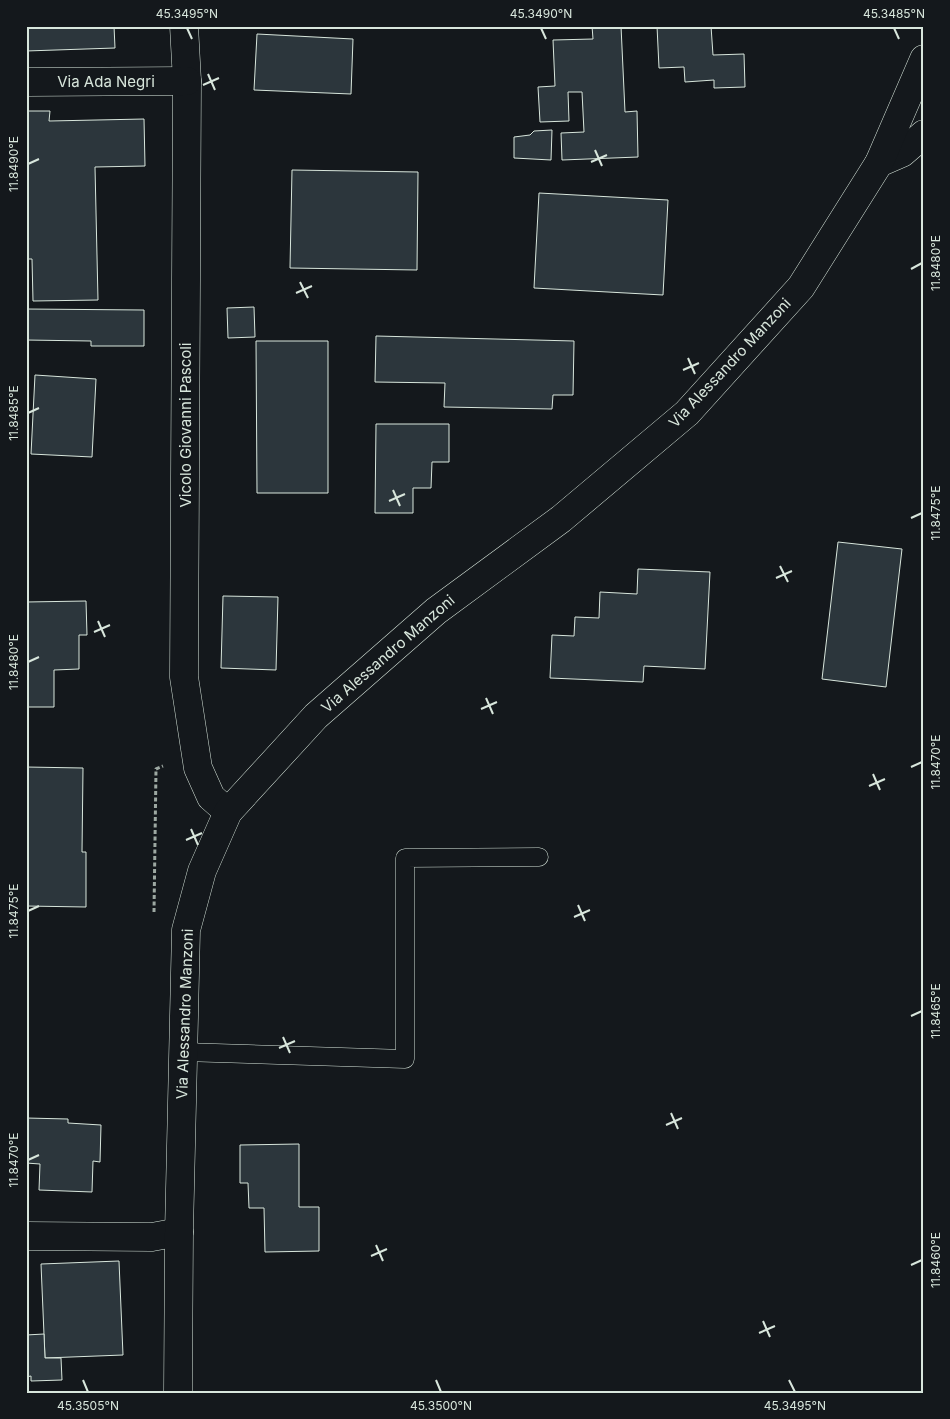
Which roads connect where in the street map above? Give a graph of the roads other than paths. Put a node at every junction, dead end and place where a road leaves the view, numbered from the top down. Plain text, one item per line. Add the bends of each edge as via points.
1 (184, 26) edge
2 (924, 59) edge
3 (187, 81) junction
4 (26, 82) edge
5 (924, 134) edge
6 (879, 163) junction
7 (228, 812) junction
8 (540, 856) dead end
9 (183, 1052) junction
10 (180, 1232) junction
11 (26, 1236) edge
12 (178, 1393) edge

1 - 3 street, Vicolo Giovanni Pascoli
2 - 6 street, Via Alessandro Manzoni
3 - 4 street, Via Ada Negri
3 - 7 street, Vicolo Giovanni Pascoli via 184,677 198,768 211,797
5 - 6 street via 902,153
6 - 7 street, Via Alessandro Manzoni via 801,287 687,412 561,519 436,611 316,716
7 - 9 street, Via Alessandro Manzoni via 202,871 186,930
8 - 9 lane via 405,858 405,1059
9 - 10 street, Via Alessandro Manzoni
10 - 11 street via 152,1237
10 - 12 street, Via Alessandro Manzoni

